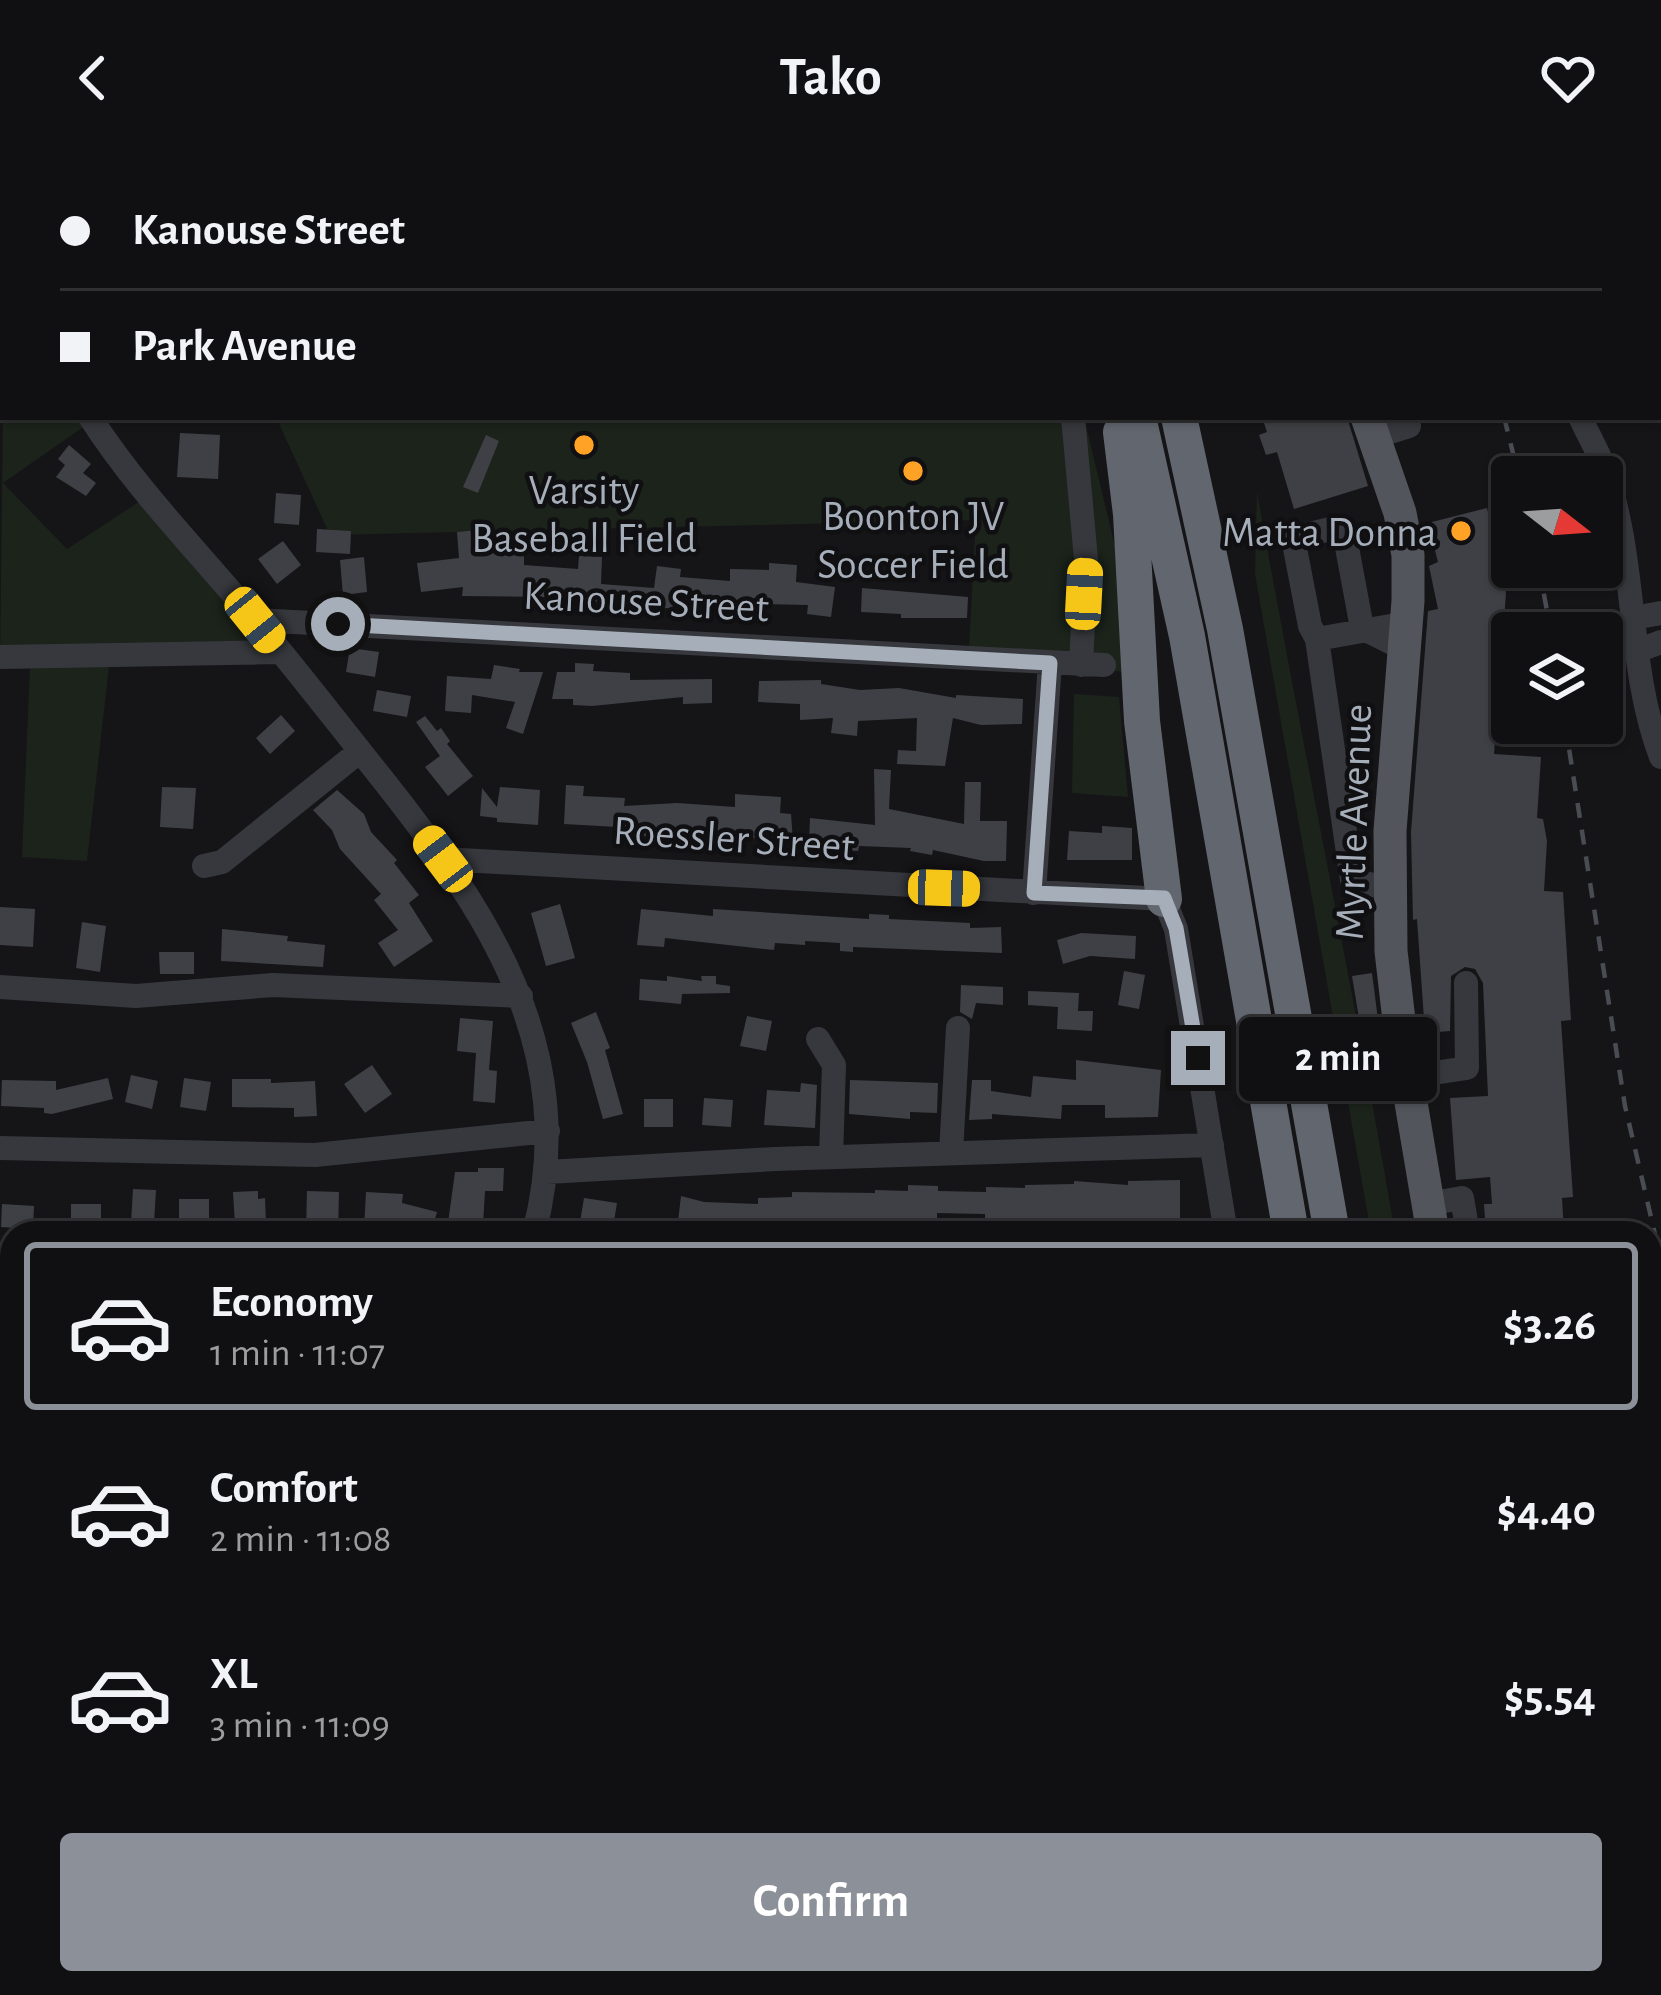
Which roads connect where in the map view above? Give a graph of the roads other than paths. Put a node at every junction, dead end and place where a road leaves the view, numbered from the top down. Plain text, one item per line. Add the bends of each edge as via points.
1 (92, 420) edge
2 (1073, 420) edge
3 (1121, 420) edge
4 (1139, 420) edge
5 (1180, 420) edge
6 (1411, 420) edge
7 (1581, 420) edge
8 (1371, 427) edge
9 (1661, 613) edge
10 (1633, 618) junction
11 (255, 620) junction
12 (1362, 628) junction
13 (1406, 636) junction
14 (1317, 639) junction
15 (1649, 646) edge
16 (281, 652) junction
17 (0, 657) edge
18 (1050, 663) junction
19 (360, 751) junction
20 (1661, 757) edge
21 (443, 859) junction
22 (204, 866) dead end
23 (1390, 889) junction
24 (1034, 893) junction
25 (1164, 898) junction
26 (1466, 983) dead end
27 (0, 987) edge
28 (521, 996) junction
29 (958, 1028) dead end
30 (818, 1039) dead end
31 (1407, 1077) junction
32 (548, 1131) junction
33 (1212, 1145) junction
34 (0, 1148) edge
35 (951, 1153) junction
36 (831, 1157) junction
37 (547, 1172) junction
38 (1430, 1218) edge
39 (537, 1221) edge
40 (1224, 1221) edge
41 (1289, 1221) edge
42 (1329, 1221) edge
43 (1466, 1221) edge

1 - 11 street
2 - 18 street, Kanouse Street via 1093,665
3 - 25 highway via 1142,721
4 - 41 highway via 1187,636
5 - 42 highway via 1226,629
6 - 8 street
7 - 10 street via 1613,501
8 - 13 main road, Myrtle Avenue via 1408,555
9 - 10 street
10 - 15 street
11 - 16 street
11 - 18 street, Kanouse Street
12 - 13 street
12 - 14 street
12 - 14 street via 1343,526 1293,538
13 - 23 main road, Myrtle Avenue
14 - 23 street via 1352,880
15 - 20 street
16 - 17 street
16 - 19 street
18 - 24 street
19 - 21 street
19 - 22 street via 222,862
21 - 24 street, Roessler Street
21 - 28 street
23 - 31 main road, Myrtle Avenue
24 - 25 street, Roessler Street
25 - 33 street via 1176,928
26 - 31 street via 1467,1068
27 - 28 street via 136,996 273,985
28 - 32 street
29 - 35 street
30 - 36 street via 834,1065
31 - 38 main road, Myrtle Avenue
32 - 34 street via 315,1155
32 - 37 street
33 - 35 street
33 - 40 street
35 - 36 street
36 - 37 street
37 - 39 street
38 - 43 street via 1462,1198

